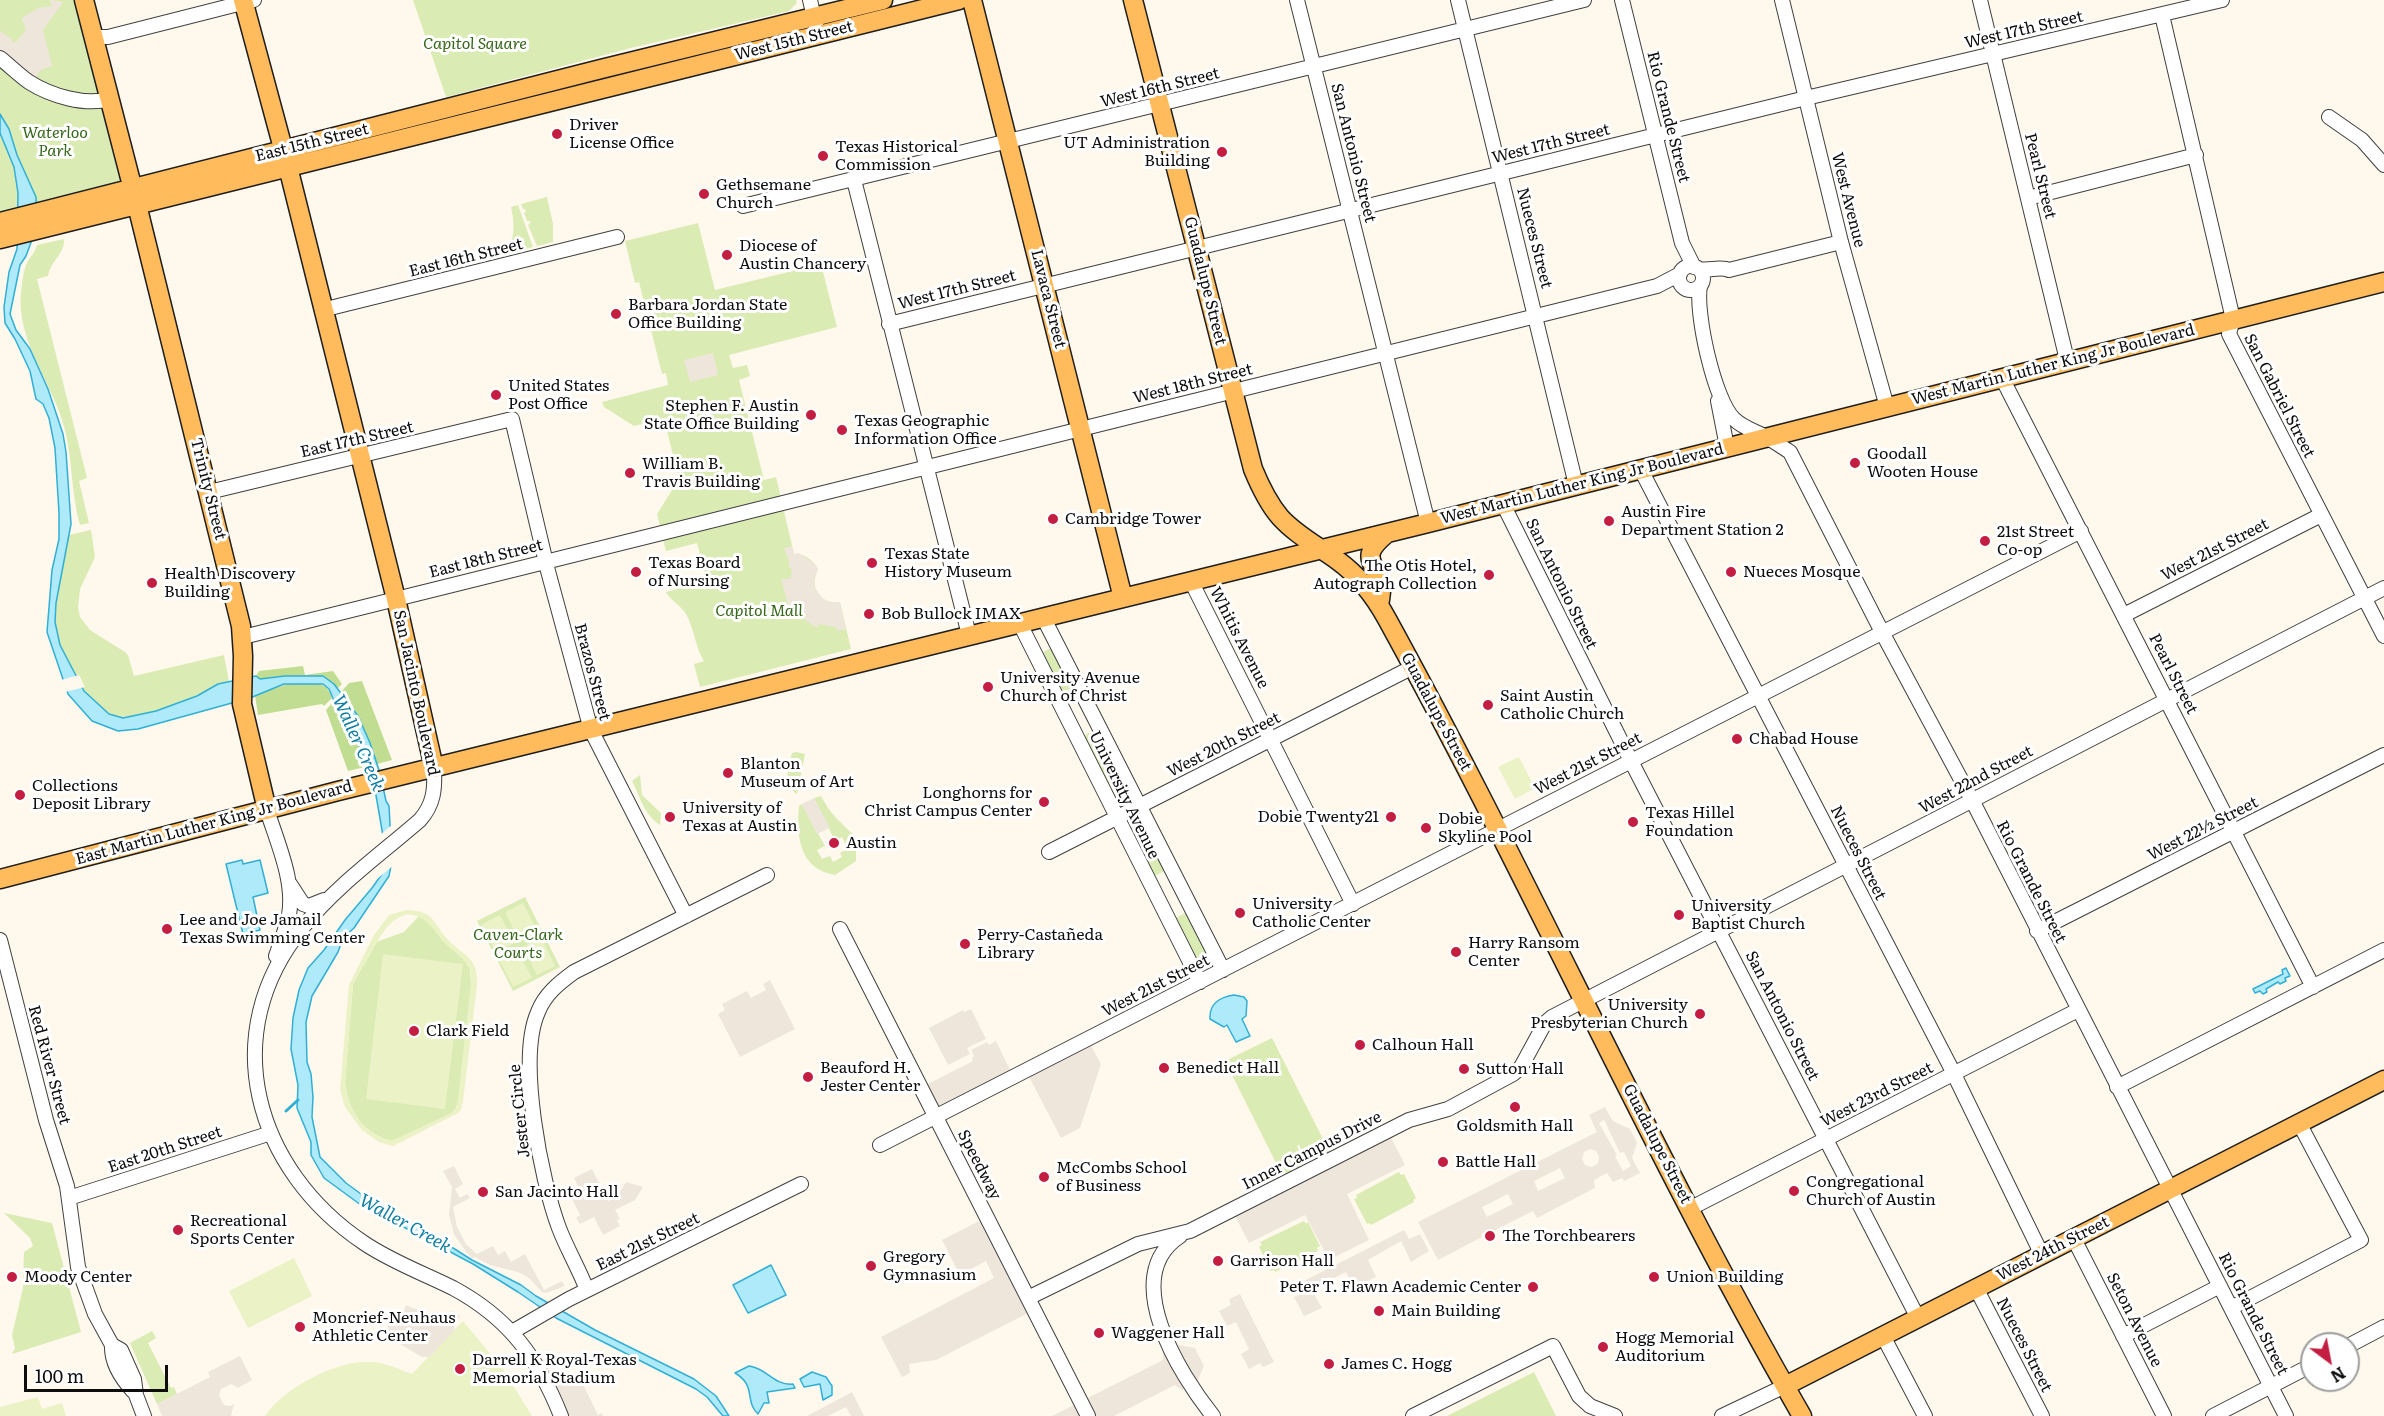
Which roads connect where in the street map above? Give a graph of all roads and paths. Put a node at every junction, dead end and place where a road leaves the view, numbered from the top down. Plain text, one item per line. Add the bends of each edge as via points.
1 (84, 0) edge
2 (883, 0) edge
3 (959, 0) edge
4 (972, 0) edge
5 (1134, 0) edge
6 (1297, 0) edge
7 (1458, 0) edge
8 (1584, 0) edge
9 (1622, 0) edge
10 (1782, 0) edge
11 (1980, 0) edge
12 (2222, 0) edge
13 (247, 1) edge
14 (2162, 15) junction
15 (814, 17) edge
16 (1466, 28) junction
17 (94, 37) junction
18 (1993, 54) junction
19 (0, 58) edge
20 (625, 63) junction
21 (1315, 66) junction
22 (630, 82) junction
23 (1806, 98) junction
24 (110, 99) junction
25 (1160, 104) junction
26 (2329, 117) dead end
27 (437, 120) junction
28 (1655, 136) junction
29 (1009, 142) junction
30 (2196, 155) junction
31 (285, 159) junction
32 (2384, 165) edge
33 (1501, 173) junction
34 (854, 180) junction
35 (135, 197) junction
36 (2028, 198) junction
37 (743, 206) dead end
38 (1350, 210) junction
39 (0, 230) edge
40 (617, 237) dead end
41 (1841, 242) junction
42 (1197, 248) junction
43 (1729, 270) junction
44 (1687, 276) junction
45 (2384, 282) edge
46 (1701, 285) junction
47 (1045, 286) junction
48 (322, 310) junction
49 (1699, 311) junction
50 (1536, 316) junction
51 (2234, 319) junction
52 (889, 324) junction
53 (1386, 353) junction
54 (2067, 360) junction
55 (2002, 378) junction
56 (1718, 390) junction
57 (1234, 391) junction
58 (1887, 407) junction
59 (512, 419) joint
60 (1080, 429) junction
61 (1766, 437) junction
62 (1727, 447) junction
63 (360, 456) junction
64 (925, 467) junction
65 (1640, 468) junction
66 (1576, 485) junction
67 (209, 492) junction
68 (1503, 504) junction
69 (737, 514) joint
70 (2321, 515) junction
71 (1428, 523) junction
72 (2081, 531) junction
73 (1387, 533) junction
74 (1319, 549) junction
75 (546, 560) junction
76 (1191, 581) junction
77 (2384, 588) edge
78 (396, 598) junction
79 (1123, 598) junction
80 (2365, 598) junction
81 (1379, 605) junction
82 (2124, 615) junction
83 (1043, 617) junction
84 (1019, 622) junction
85 (1883, 634) junction
86 (969, 635) junction
87 (2384, 636) edge
88 (243, 637) junction
89 (1413, 667) junction
90 (778, 682) joint
91 (1758, 696) junction
92 (1085, 698) junction
93 (2168, 701) junction
94 (1063, 709) junction
95 (1097, 722) junction
96 (591, 730) junction
97 (1076, 733) junction
98 (1272, 740) junction
99 (2384, 755) edge
100 (1630, 761) junction
101 (434, 768) junction
102 (1972, 800) junction
103 (1140, 806) junction
104 (267, 810) junction
105 (1117, 818) junction
106 (1497, 830) junction
107 (2235, 831) junction
108 (1049, 852) dead end
109 (1847, 866) junction
110 (767, 875) dead end
111 (0, 879) edge
112 (288, 880) junction
113 (336, 893) junction
114 (1353, 904) junction
115 (686, 916) junction
116 (840, 929) dead end
117 (1719, 931) junction
118 (2037, 931) junction
119 (0, 940) edge
120 (2384, 950) edge
121 (1223, 970) junction
122 (268, 981) junction
123 (1200, 982) junction
124 (2313, 987) junction
125 (1583, 1000) junction
126 (2078, 1010) junction
127 (1954, 1075) junction
128 (2384, 1080) edge
129 (2117, 1087) junction
130 (937, 1117) junction
131 (2300, 1123) junction
132 (270, 1133) junction
133 (1827, 1139) junction
134 (880, 1145) dead end
135 (801, 1185) dead end
136 (2171, 1189) junction
137 (69, 1198) junction
138 (1690, 1208) junction
139 (1190, 1231) junction
140 (2074, 1239) junction
141 (2043, 1255) junction
142 (2220, 1286) junction
143 (1976, 1288) junction
144 (587, 1290) junction
145 (1028, 1298) junction
146 (2231, 1308) junction
147 (1918, 1318) junction
148 (2384, 1327) edge
149 (512, 1332) junction
150 (1884, 1336) junction
151 (2124, 1336) junction
152 (2360, 1340) edge
153 (2300, 1371) edge
154 (1785, 1386) junction
155 (2271, 1387) junction
156 (1432, 1412) edge
157 (144, 1416) edge
158 (561, 1416) edge
159 (1088, 1416) edge
160 (1213, 1416) edge
161 (1413, 1416) edge
162 (1615, 1416) edge
163 (1722, 1416) edge
164 (1802, 1416) edge
165 (1925, 1416) edge
166 (2042, 1416) edge
167 (2164, 1416) edge
168 (2213, 1416) edge
169 (2286, 1416) edge

1 - 17 main road, Trinity Street
2 - 15 main road, West 15th Street
3 - 15 main road, West 15th Street
4 - 29 main road, Lavaca Street
5 - 25 main road, Guadalupe Street
6 - 21 street, San Antonio Street
7 - 16 street, Nueces Street
8 - 16 street, West 16th Street
9 - 28 street, Rio Grande Street
10 - 23 street, West Avenue
11 - 18 street, Pearl Street
12 - 14 street, West 17th Street
13 - 17 street via 108,37
13 - 31 main road, San Jacinto Boulevard
14 - 18 street, West 17th Street
14 - 30 street, San Gabriel Street
15 - 20 main road, West 15th Street
15 - 22 main road, West 15th Street
16 - 21 street, West 16th Street
16 - 33 street, Nueces Street
17 - 24 main road, Trinity Street
18 - 23 street, West 17th Street
18 - 36 street, Pearl Street
19 - 24 street via 46,91 86,101
20 - 22 street
20 - 27 main road, East 15th Street
21 - 25 street, West 16th Street
21 - 38 street, San Antonio Street
22 - 27 main road, East 15th Street
23 - 28 street, West 17th Street
23 - 41 street, West Avenue
24 - 35 main road, Trinity Street
25 - 29 street, West 16th Street
25 - 42 main road, Guadalupe Street
26 - 32 street via 2362,140
27 - 31 main road, East 15th Street
28 - 33 street, West 17th Street
28 - 44 street, Rio Grande Street
29 - 34 street, West 16th Street
29 - 47 main road, Lavaca Street
30 - 36 street
30 - 51 street, San Gabriel Street
31 - 35 main road, East 15th Street
31 - 48 main road, San Jacinto Boulevard
33 - 38 street, West 17th Street
33 - 50 street, Nueces Street
34 - 37 street, West 16th Street
34 - 52 street
35 - 39 main road, East 15th Street
35 - 67 main road, Trinity Street
36 - 54 street, Pearl Street
38 - 42 street, West 17th Street
38 - 53 street, San Antonio Street
40 - 48 street, East 16th Street
41 - 43 street, West 18th Street
41 - 58 street, West Avenue
42 - 47 street, West 17th Street
42 - 57 main road, Guadalupe Street
43 - 44 street, West 18th Street
43 - 46 street, West 18th Street
44 - 46 street, West 18th Street via 1695,290
44 - 49 street, Rio Grande Street
44 - 50 street, West 18th Street
45 - 51 main road, West Martin Luther King Jr Boulevard
46 - 49 street, Rio Grande Street
47 - 52 street, West 17th Street
47 - 60 main road, Lavaca Street
48 - 63 main road, San Jacinto Boulevard
49 - 56 street, Rio Grande Street
50 - 53 street, West 18th Street
50 - 66 street, Nueces Street
51 - 54 main road, West Martin Luther King Jr Boulevard
51 - 70 street, San Gabriel Street via 2229,334
52 - 64 street
53 - 57 street, West 18th Street
53 - 71 street, San Antonio Street
54 - 55 main road, West Martin Luther King Jr Boulevard
55 - 58 main road, West Martin Luther King Jr Boulevard
55 - 72 street, Pearl Street
56 - 61 street, Rio Grande Street via 1734,419
56 - 62 street, Rio Grande Street
57 - 60 street, West 18th Street
57 - 74 main road, Guadalupe Street via 1253,469 1262,489 1282,519
58 - 61 main road, West Martin Luther King Jr Boulevard
59 - 63 street, East 17th Street
59 - 75 street, Brazos Street
60 - 64 street, West 18th Street
60 - 79 main road, Lavaca Street
61 - 62 main road, West Martin Luther King Jr Boulevard
61 - 85 street, Rio Grande Street via 1790,452
62 - 65 main road, West Martin Luther King Jr Boulevard
63 - 67 street, East 17th Street
63 - 78 main road, San Jacinto Boulevard
64 - 69 street, West 18th Street
64 - 86 street
65 - 66 main road, West Martin Luther King Jr Boulevard
65 - 91 street, Nueces Street
66 - 68 main road, West Martin Luther King Jr Boulevard
67 - 88 main road, Trinity Street
68 - 71 main road, West Martin Luther King Jr Boulevard
68 - 100 street, San Antonio Street
69 - 75 street, East 18th Street
70 - 80 street, San Gabriel Street
70 - 82 street, West 21st Street
71 - 73 main road, West Martin Luther King Jr Boulevard
72 - 82 street, Pearl Street
72 - 85 street, West 21st Street
73 - 74 main road, West Martin Luther King Jr Boulevard
73 - 81 main road via 1371,550 1381,590
74 - 76 main road, West Martin Luther King Jr Boulevard
74 - 81 main road, Guadalupe Street via 1360,580
75 - 78 street, East 18th Street
75 - 96 street, Brazos Street
76 - 79 main road, West Martin Luther King Jr Boulevard
76 - 98 street, Whitis Avenue
77 - 80 street, West 22nd Street
78 - 88 street, East 18th Street
78 - 101 main road, San Jacinto Boulevard
79 - 83 main road, West Martin Luther King Jr Boulevard
80 - 87 street, San Gabriel Street
80 - 93 street, West 22nd Street
81 - 89 main road, Guadalupe Street
82 - 93 street, Pearl Street
83 - 84 main road, West Martin Luther King Jr Boulevard
83 - 92 street, University Avenue
84 - 86 main road, West Martin Luther King Jr Boulevard
84 - 94 street, University Avenue
85 - 91 street, West 21st Street
85 - 102 street, Rio Grande Street
86 - 90 main road, West Martin Luther King Jr Boulevard
88 - 104 main road, Trinity Street via 241,698
89 - 98 street, West 20th Street
89 - 106 main road, Guadalupe Street
90 - 96 main road, East Martin Luther King Jr Boulevard
91 - 100 street, West 21st Street
91 - 109 street, Nueces Street
92 - 94 street
92 - 95 street, University Avenue
93 - 102 street, West 22nd Street
93 - 107 street, Pearl Street
94 - 97 street, University Avenue
95 - 97 street
95 - 103 street, University Avenue
96 - 101 main road, East Martin Luther King Jr Boulevard
96 - 115 street, Brazos Street
97 - 105 street, University Avenue
98 - 103 street, West 20th Street
98 - 114 street, Whitis Avenue
99 - 107 street, West 22½ Street
100 - 106 street, West 21st Street
100 - 117 street, San Antonio Street
101 - 104 main road, East Martin Luther King Jr Boulevard
101 - 113 street, San Jacinto Boulevard via 435,791 429,811
102 - 109 street, West 22nd Street
102 - 118 street, Rio Grande Street
103 - 105 street, West 20th Street
103 - 121 street, University Avenue
104 - 111 main road, East Martin Luther King Jr Boulevard
104 - 112 street, Trinity Street
105 - 108 street, West 20th Street
105 - 123 street, University Avenue
106 - 114 street, West 21st Street
106 - 125 main road, Guadalupe Street
107 - 118 street, West 22½ Street
107 - 124 street, Pearl Street
109 - 117 street, West 22nd Street
109 - 127 street, Nueces Street
110 - 115 street, Jester Circle
112 - 113 street via 303,904 309,906
112 - 122 street, Trinity Street via 289,914
113 - 122 street, San Jacinto Boulevard via 302,928
114 - 121 street, West 21st Street
115 - 144 street, Jester Circle via 574,972 551,991 537,1014 530,1072 544,1180 560,1230
116 - 130 street, Speedway
117 - 125 street, West 22nd Street
117 - 133 street, San Antonio Street
118 - 126 street, Rio Grande Street
119 - 137 street, Red River Street
120 - 124 street
121 - 123 street, West 21st Street
122 - 132 street, San Jacinto Boulevard via 257,1028 255,1067
123 - 130 street, West 21st Street
124 - 129 street
125 - 138 main road, Guadalupe Street
125 - 139 street, Inner Campus Drive via 1545,1023 1521,1067 1513,1074 1448,1108 1408,1120
126 - 127 street, West 23rd Street
126 - 129 street, Rio Grande Street
127 - 133 street, West 23rd Street
127 - 141 street, Nueces Street
128 - 131 main road, West 24th Street
129 - 136 street, Rio Grande Street
130 - 134 street
130 - 145 street, Speedway
131 - 136 main road, West 24th Street
131 - 146 street via 2361,1240
132 - 137 street, East 20th Street
132 - 149 street, San Jacinto Boulevard via 300,1186 345,1230 398,1264 466,1296
133 - 138 street, West 23rd Street
133 - 147 street, San Antonio Street
135 - 144 street, East 21st Street
136 - 140 main road, West 24th Street
136 - 142 street, Rio Grande Street
137 - 157 street, Red River Street via 78,1267 95,1314 112,1345 112,1355
138 - 154 main road, Guadalupe Street
139 - 145 street, Inner Campus Drive via 1138,1245
139 - 160 street via 1169,1244 1158,1259 1154,1297 1179,1367
140 - 141 main road, West 24th Street
140 - 151 street, Seton Avenue
141 - 143 main road, West 24th Street
142 - 146 street, Rio Grande Street
142 - 151 street
143 - 147 main road, West 24th Street
143 - 166 street, Nueces Street
144 - 149 street, East 21st Street
145 - 159 street, Speedway
146 - 155 street, Rio Grande Street
147 - 150 main road, West 24th Street
148 - 152 street
149 - 158 street, San Jacinto Boulevard via 540,1369
150 - 154 main road, West 24th Street
150 - 165 street
151 - 167 street, Seton Avenue
153 - 155 street
154 - 163 street, West 24th Street
154 - 164 main road, Guadalupe Street
155 - 168 street
155 - 169 street, Rio Grande Street
156 - 161 street
156 - 162 street via 1553,1346 1579,1396 1590,1406

